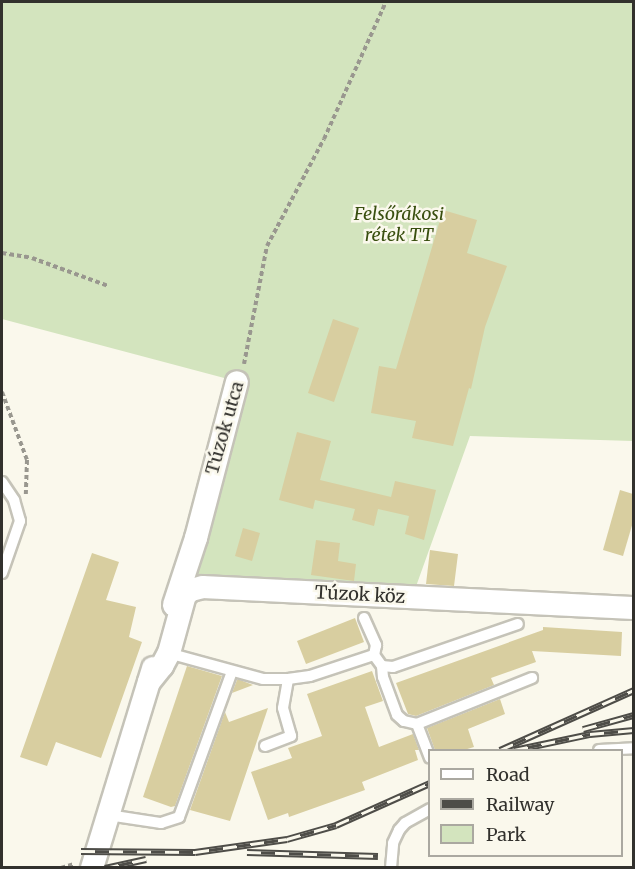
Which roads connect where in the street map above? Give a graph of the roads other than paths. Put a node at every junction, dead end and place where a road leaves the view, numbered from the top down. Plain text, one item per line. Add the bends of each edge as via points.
1 (237, 382) road end
2 (2, 483) edge
3 (2, 573) edge
4 (633, 608) edge
5 (364, 618) dead end
6 (518, 624) dead end
7 (164, 651) junction
8 (374, 655) junction
9 (382, 666) junction
10 (232, 670) junction
11 (532, 678) dead end
12 (288, 679) junction
13 (417, 724) junction
14 (265, 746) dead end
15 (633, 748) edge
16 (616, 749) edge
17 (428, 755) edge
18 (428, 810) edge
19 (108, 814) junction
20 (92, 867) edge
21 (391, 867) edge

1 - 7 street, Túzok utca
2 - 3 lane via 14,500 20,521
4 - 7 street, Túzok köz via 202,587 185,595
5 - 8 lane via 376,645
6 - 9 lane via 393,667
7 - 10 lane
7 - 19 street, Túzok utca via 149,682
8 - 9 lane
8 - 12 lane via 310,676
9 - 13 lane via 397,715
10 - 12 lane via 263,679
10 - 19 lane via 178,817 161,823
11 - 13 lane
12 - 14 lane via 283,708 291,736
13 - 17 lane
15 - 16 lane
18 - 21 lane via 399,830 393,843
19 - 20 street, Túzok utca

